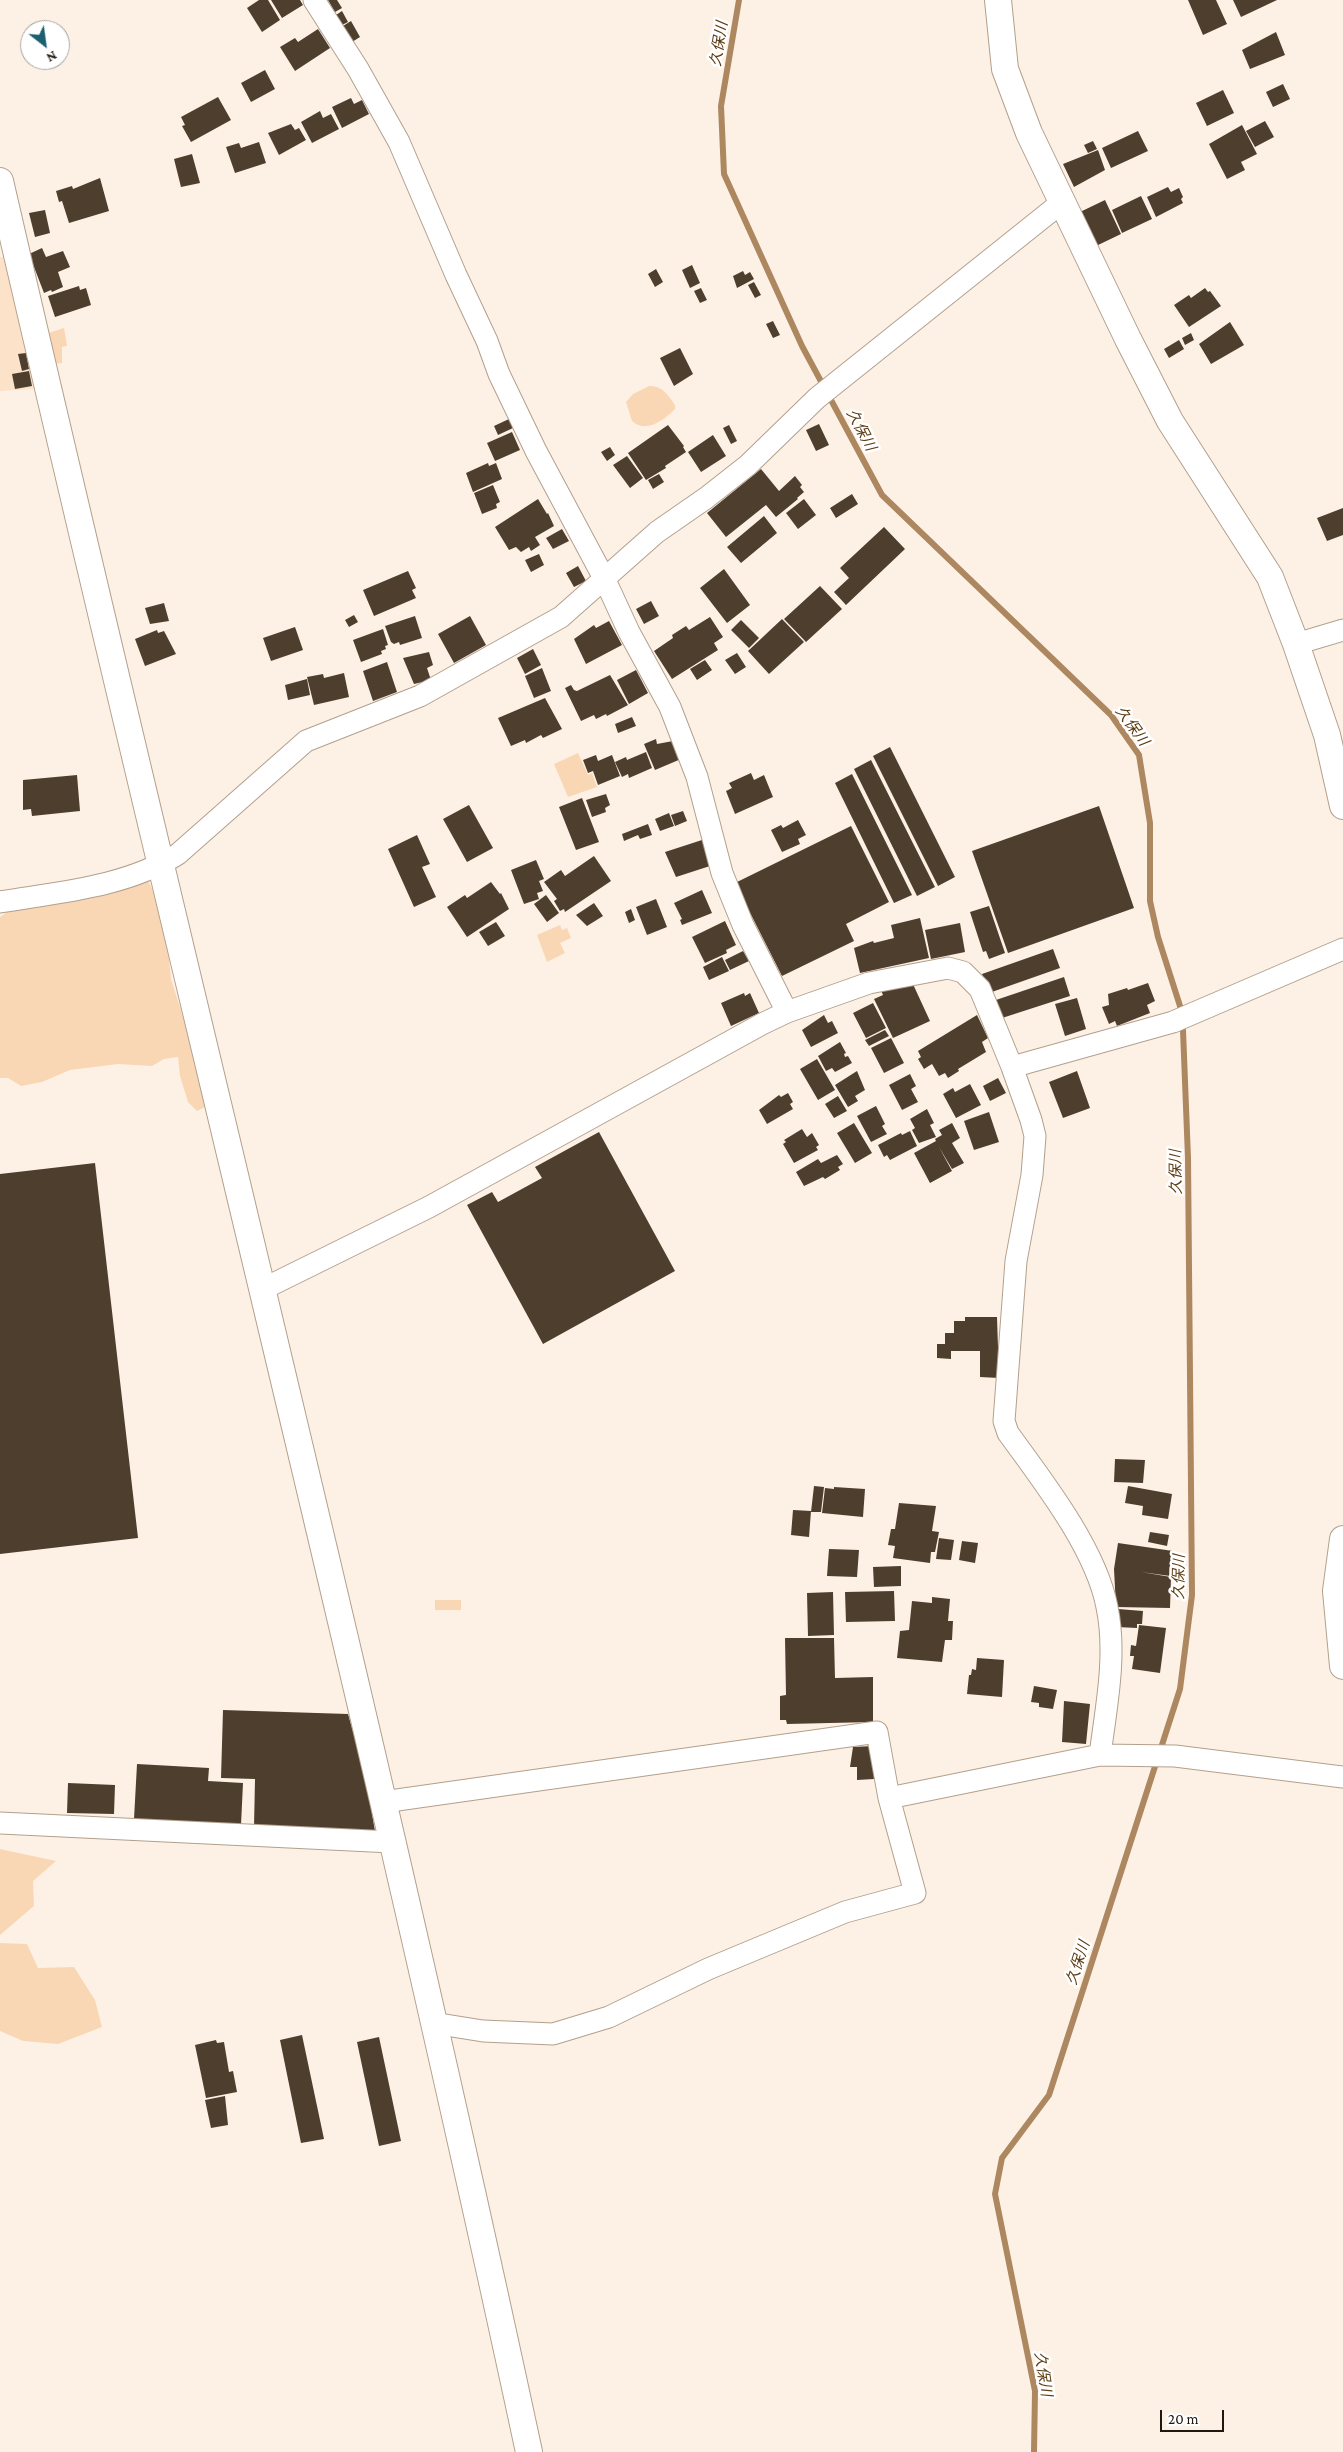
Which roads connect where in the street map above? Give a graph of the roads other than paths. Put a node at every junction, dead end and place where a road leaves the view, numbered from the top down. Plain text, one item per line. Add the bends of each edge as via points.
1 (314, 0) edge
2 (998, 0) edge
3 (0, 182) edge
4 (1061, 203) junction
5 (605, 580) junction
6 (1343, 630) edge
7 (1296, 644) junction
8 (1343, 806) edge
9 (161, 865) junction
10 (0, 902) edge
11 (1343, 949) edge
12 (786, 1012) junction
13 (1012, 1067) junction
14 (263, 1289) junction
15 (1343, 1539) edge
16 (1343, 1666) edge
17 (1100, 1755) junction
18 (1343, 1778) edge
19 (889, 1798) junction
20 (383, 1802) junction
21 (0, 1822) edge
22 (392, 1842) junction
23 (433, 2023) junction
24 (529, 2452) edge

1 - 5 street via 400,142 499,374
2 - 4 street via 1005,69 1029,133
3 - 9 street via 77,520
4 - 5 street via 817,398 748,465 657,532
4 - 7 street via 1170,421 1270,577
5 - 9 street via 561,617 490,659 420,696 306,741 178,854
5 - 12 street via 670,707 697,777 722,873 743,925
6 - 7 street
7 - 8 street via 1326,735
9 - 10 street via 121,879
9 - 14 street
11 - 13 street via 1173,1022
12 - 13 street via 868,982 948,968 963,972 980,989
12 - 14 street via 429,1207
13 - 17 street via 1031,1120 1035,1152 1016,1261 1004,1420 1008,1433 1088,1550 1108,1608 1107,1692
14 - 20 street
15 - 16 street via 1336,1591
17 - 18 street via 1175,1756
17 - 19 street
19 - 20 street via 877,1732
19 - 23 street via 915,1893 845,1912 708,1969 609,2017 553,2034 483,2031
20 - 22 street
21 - 22 street
22 - 23 street
23 - 24 street

